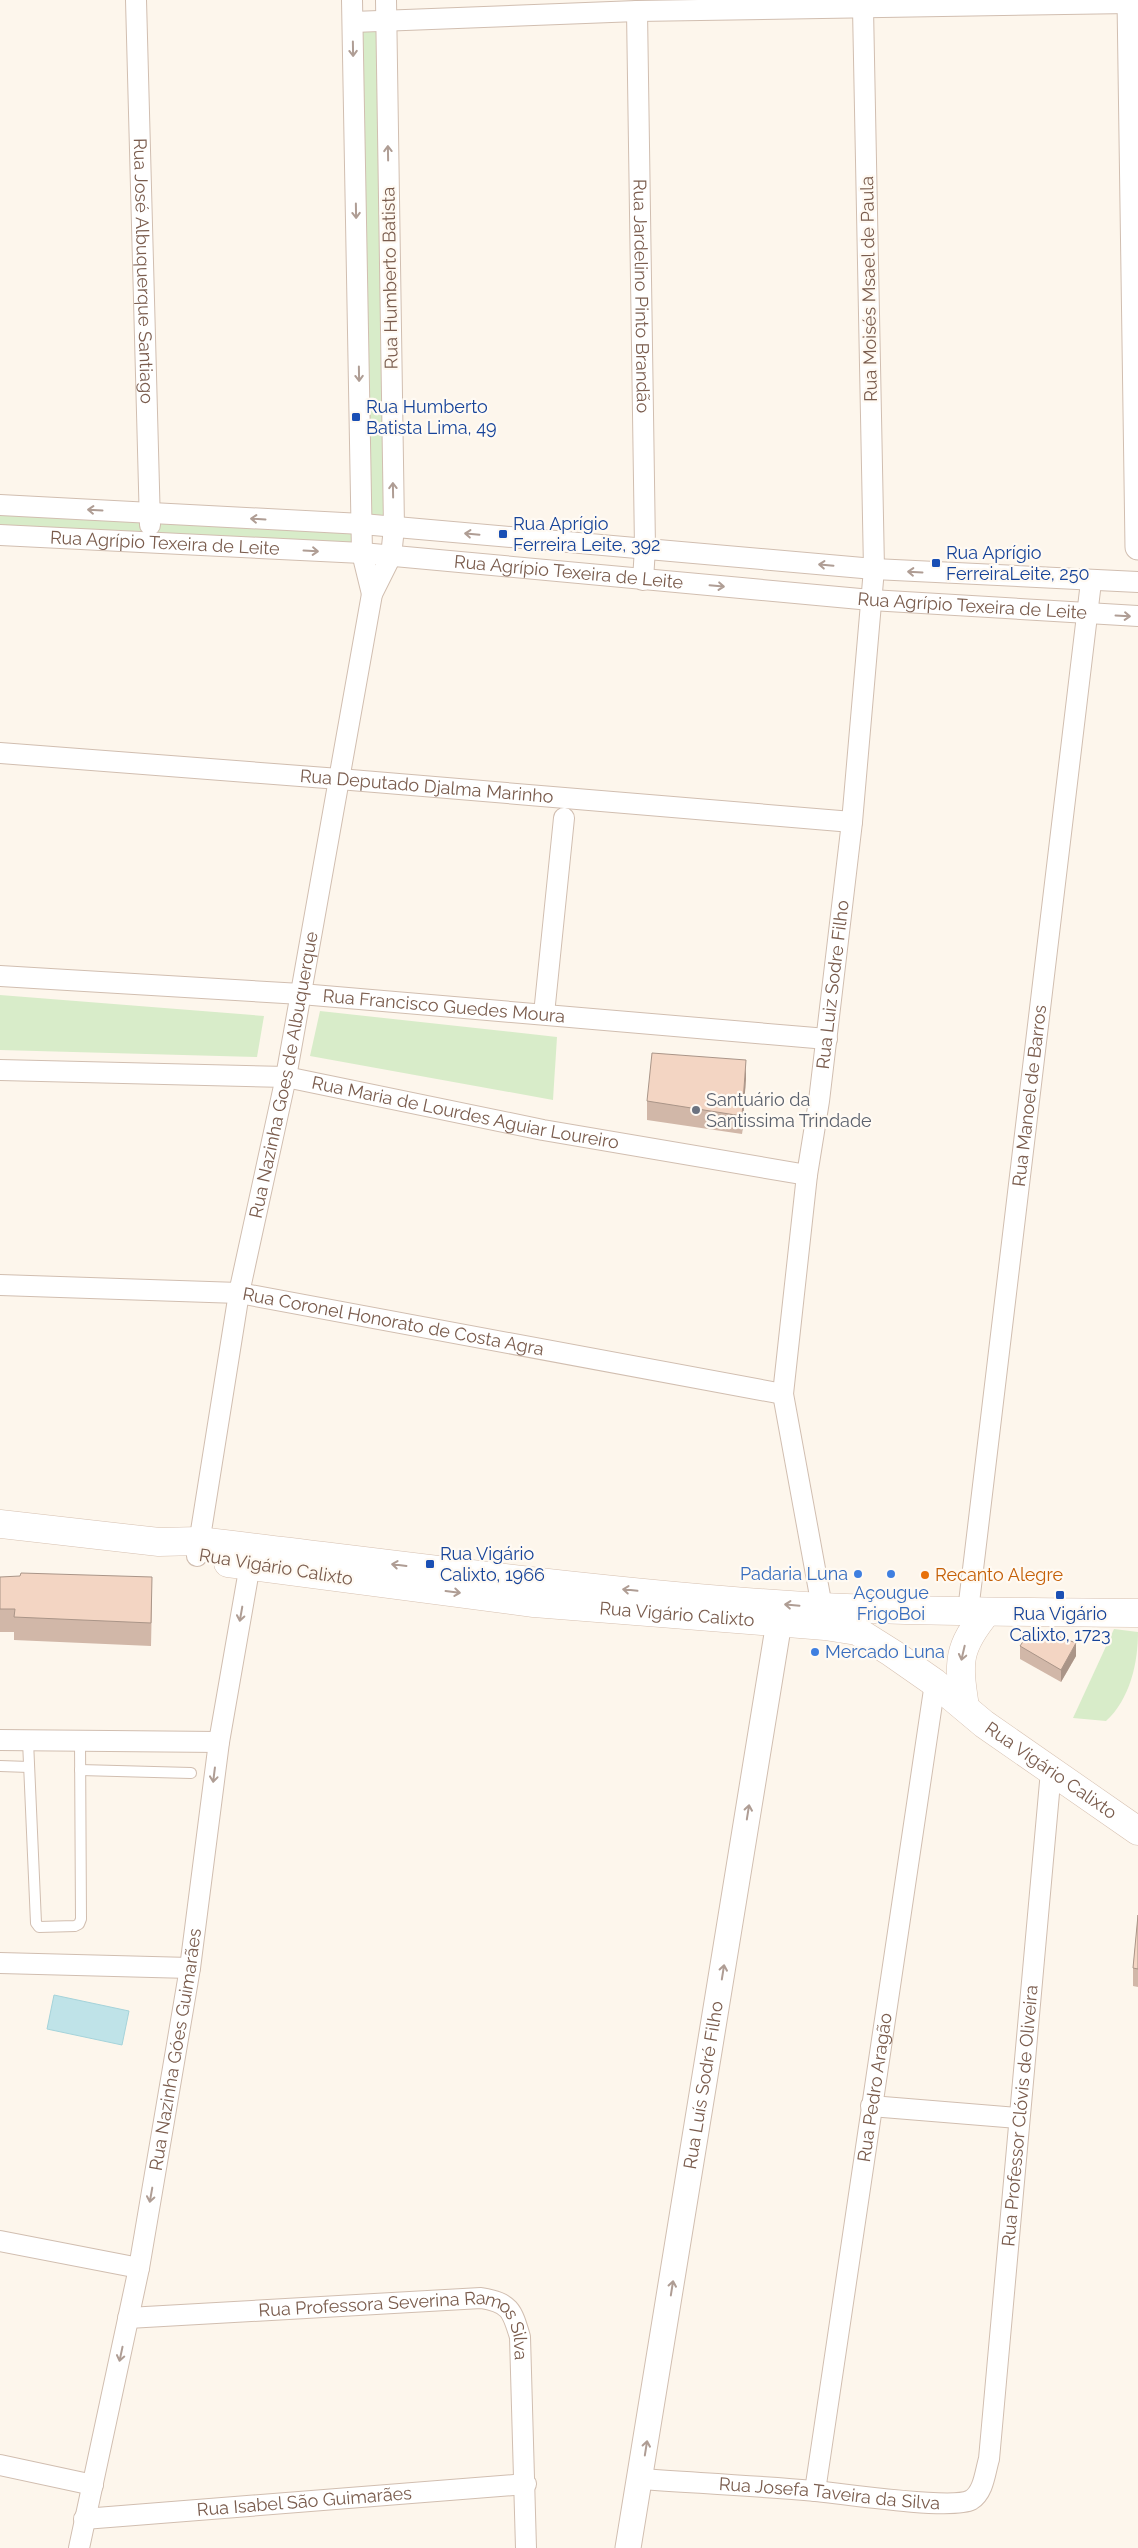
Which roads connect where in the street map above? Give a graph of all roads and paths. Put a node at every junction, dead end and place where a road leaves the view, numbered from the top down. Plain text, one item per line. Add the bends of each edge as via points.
1 (136, 0) edge
2 (352, 0) edge
3 (386, 0) edge
4 (1130, 1) edge
5 (863, 8) junction
6 (637, 11) junction
7 (386, 20) junction
8 (353, 22) junction
9 (0, 505) edge
10 (150, 513) junction
11 (362, 524) junction
12 (394, 528) junction
13 (0, 535) edge
14 (150, 542) junction
15 (1138, 547) edge
16 (645, 548) junction
17 (362, 553) junction
18 (391, 556) junction
19 (874, 570) junction
20 (643, 580) junction
21 (1092, 582) junction
22 (1138, 582) edge
23 (372, 594) junction
24 (870, 600) junction
25 (1089, 614) junction
26 (1138, 616) edge
27 (0, 754) edge
28 (339, 779) junction
29 (564, 818) dead end
30 (852, 822) junction
31 (0, 976) edge
32 (301, 994) junction
33 (544, 1014) junction
34 (827, 1038) junction
35 (0, 1070) edge
36 (286, 1077) junction
37 (807, 1175) junction
38 (0, 1285) edge
39 (240, 1294) junction
40 (783, 1394) junction
41 (0, 1524) edge
42 (198, 1549) junction
43 (251, 1557) junction
44 (822, 1607) junction
45 (978, 1611) junction
46 (1138, 1613) edge
47 (779, 1622) junction
48 (935, 1683) junction
49 (965, 1707) junction
50 (0, 1740) edge
51 (28, 1741) junction
52 (80, 1741) junction
53 (219, 1742) junction
54 (0, 1766) edge
55 (29, 1767) junction
56 (80, 1770) junction
57 (1051, 1771) junction
58 (191, 1773) dead end
59 (1138, 1831) edge
60 (0, 1964) edge
61 (190, 1968) junction
62 (871, 2106) junction
63 (1018, 2118) junction
64 (0, 2241) edge
65 (139, 2268) junction
66 (128, 2318) junction
67 (988, 2459) joint
68 (0, 2465) edge
69 (641, 2479) junction
70 (526, 2484) junction
71 (93, 2485) junction
72 (815, 2492) junction
73 (84, 2519) junction
74 (79, 2548) edge
75 (526, 2548) edge
76 (628, 2548) edge

1 - 10 street, Rua José Albuquerque Santiago
2 - 8 street, Rua Humberto Batista
3 - 7 street, Rua Humberto Batista
4 - 5 street
4 - 15 street
5 - 6 street
5 - 19 street, Rua Moisés Msael de Paula
6 - 7 street
6 - 16 street, Rua Jardelino Pinto Brandão
7 - 8 street
12 -> 7 street, Rua Humberto Batista
8 -> 11 street, Rua Humberto Batista
10 -> 9 street, Rua Agrípio Texeira de Leite
11 -> 10 street, Rua Agrípio Texeira de Leite
10 - 14 street, Rua José Albuquerque Santiago
11 - 12 street, Rua Agrípio Texeira de Leite
11 - 17 street, Rua Humberto Batista
16 -> 12 street, Rua Agrípio Texeira de Leite
12 - 18 street, Rua Humberto Batista
13 - 14 street, Rua Agrípio Texeira de Leite
14 -> 17 street, Rua Agrípio Texeira de Leite
19 -> 16 street, Rua Agrípio Texeira de Leite
16 - 20 street, Rua Jardelino Pinto Brandão
17 - 18 street, Rua Agrípio Texeira de Leite
17 - 23 street, Rua Nazinha Goes de Albuquerque
18 - 20 street, Rua Agrípio Texeira de Leite
18 - 23 street, Rua Nazinha Goes de Albuquerque
21 -> 19 street, Rua Agrípio Texeira de Leite
19 - 24 street, Rua Luiz Sodre Filho
20 -> 24 street, Rua Agrípio Texeira de Leite
21 - 22 street, Rua Agrípio Texeira de Leite
21 - 25 street, Rua Manoel de Barros
23 - 28 street, Rua Nazinha Goes de Albuquerque
24 - 25 street, Rua Agrípio Texeira de Leite
24 - 30 street, Rua Luiz Sodre Filho
25 -> 26 street, Rua Agrípio Texeira de Leite
25 - 45 street, Rua Manoel de Barros
27 - 28 street, Rua Deputado Djalma Marinho
28 - 30 street, Rua Deputado Djalma Marinho
28 - 32 street, Rua Nazinha Goes de Albuquerque
29 - 33 street
30 - 34 street, Rua Luiz Sodre Filho
31 - 32 street, Rua Francisco Guedes Moura
32 - 33 street, Rua Francisco Guedes Moura
32 - 36 street, Rua Nazinha Goes de Albuquerque
33 - 34 street, Rua Francisco Guedes Moura
34 - 37 street, Rua Luiz Sodre Filho
35 - 36 street, Rua Maria de Lourdes Aguiar Loureiro
36 - 37 street, Rua Maria de Lourdes Aguiar Loureiro via 543,1130
36 - 39 street, Rua Nazinha Goes de Albuquerque
37 - 40 street, Rua Luiz Sodre Filho
38 - 39 street, Rua Coronel Honorato de Costa Agra
39 - 40 street, Rua Coronel Honorato de Costa Agra
39 - 42 street, Rua Nazinha Goes de Albuquerque
40 - 44 street, Rua Luiz Sodre Filho
41 - 42 main road, Rua Vigário Calixto
42 - 43 main road, Rua Vigário Calixto
44 -> 43 main road, Rua Vigário Calixto
43 -> 47 main road, Rua Vigário Calixto via 534,1602
43 -> 53 street, Rua Nazinha Góes Guimarães
44 - 45 main road, Rua Vigário Calixto
45 - 46 main road, Rua Vigário Calixto
45 -> 49 main road via 974,1628 961,1654 960,1674
47 - 48 main road, Rua Vigário Calixto via 857,1631
69 -> 47 street, Rua Luís Sodré Filho
48 - 49 main road, Rua Vigário Calixto
48 - 62 street, Rua Pedro Aragão
49 - 57 main road, Rua Vigário Calixto
50 - 51 street
51 - 52 street
51 - 55 lane
52 - 53 street
52 - 56 lane
53 -> 61 street, Rua Nazinha Góes Guimarães
54 - 55 lane
55 - 56 lane via 36,1923 39,1927 76,1926 81,1919
56 - 58 lane
57 - 59 main road, Rua Vigário Calixto
57 - 63 street, Rua Professor Clóvis de Oliveira
60 - 61 street
61 -> 65 street, Rua Nazinha Góes Guimarães
62 - 63 street
62 - 72 street, Rua Pedro Aragão
63 - 67 street, Rua Professor Clóvis de Oliveira
64 - 65 street
65 - 66 street, Rua Nazinha Góes Guimarães
66 - 70 street, Rua Professora Severina Ramos Silva via 481,2298 505,2304 514,2316 520,2337
66 -> 71 street, Rua Nazinha Góes Guimarães
67 - 72 street, Rua Josefa Taveira da Silva via 981,2488 971,2500 959,2503
68 - 71 street
69 - 72 street, Rua Josefa Taveira da Silva
69 - 76 street, Rua Luís Sodré Filho
70 - 73 street, Rua Isabel São Guimarães
70 - 75 street, Rua Professora Severina Ramos Silva
71 - 73 street, Rua Nazinha Góes Guimarães
73 - 74 street, Rua Nazinha Góes Guimarães

